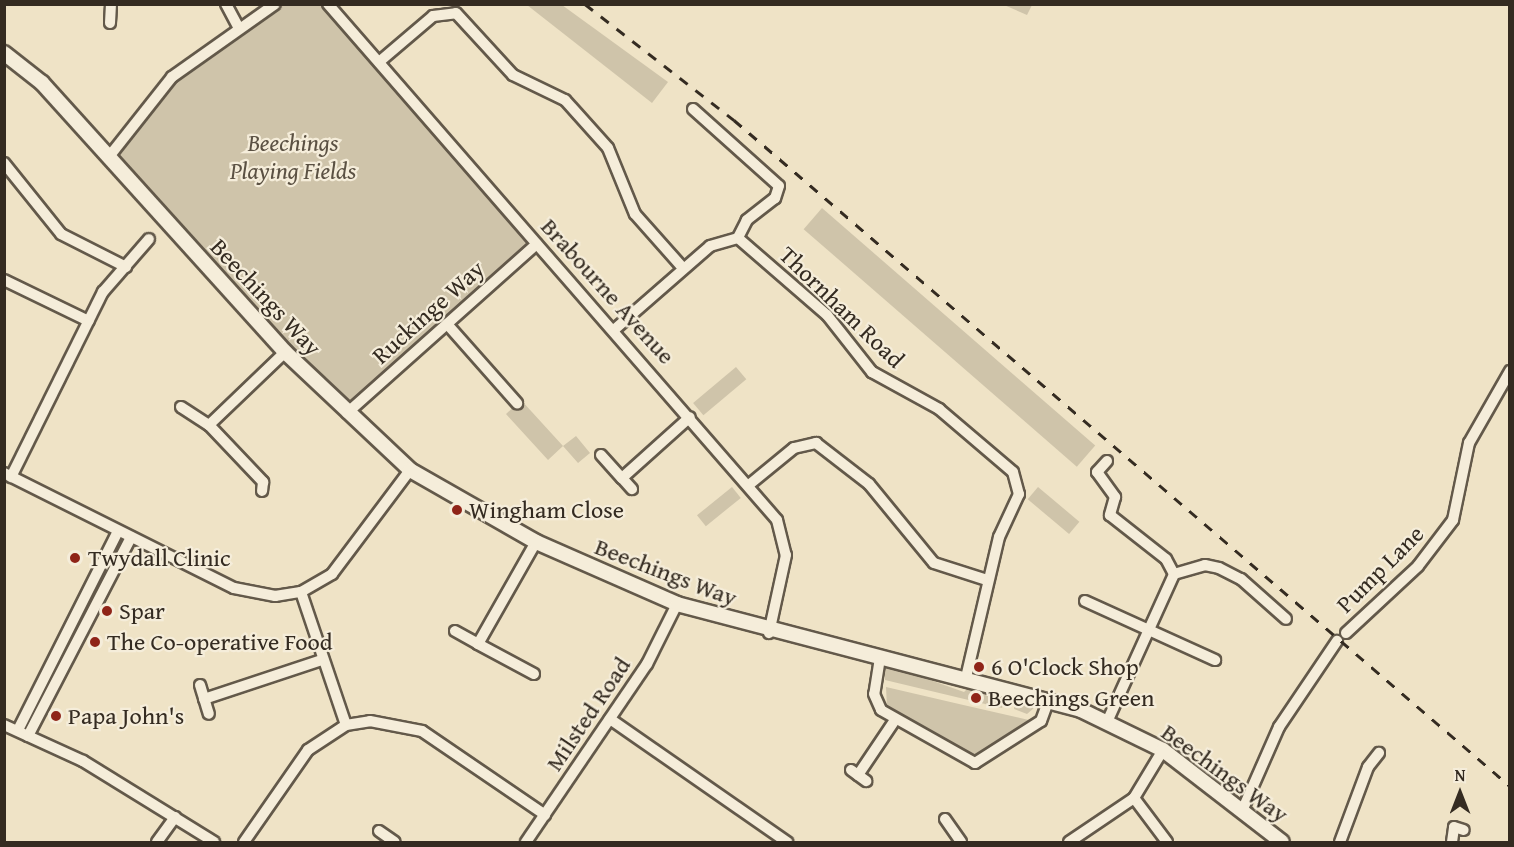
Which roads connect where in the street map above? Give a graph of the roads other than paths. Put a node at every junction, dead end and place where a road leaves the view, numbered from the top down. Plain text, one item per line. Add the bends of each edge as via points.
1 (111, 4) edge
2 (226, 4) edge
3 (274, 4) edge
4 (328, 4) edge
5 (110, 23) dead end
6 (238, 27) junction
7 (4, 53) edge
8 (379, 62) junction
9 (693, 109) dead end
10 (108, 158) junction
11 (4, 164) edge
12 (738, 238) junction
13 (149, 239) dead end
14 (537, 244) junction
15 (126, 267) junction
16 (682, 267) junction
17 (4, 280) edge
18 (89, 321) junction
19 (447, 324) junction
20 (615, 329) junction
21 (285, 352) junction
22 (1509, 371) edge
23 (517, 403) dead end
24 (181, 407) dead end
25 (347, 413) junction
26 (690, 417) junction
27 (208, 425) junction
28 (601, 455) dead end
29 (1107, 461) dead end
30 (410, 470) junction
31 (8, 475) edge
32 (622, 478) junction
33 (750, 484) junction
34 (632, 489) dead end
35 (262, 491) dead end
36 (118, 531) junction
37 (131, 537) junction
38 (536, 542) junction
39 (1174, 574) junction
40 (987, 580) junction
41 (301, 592) junction
42 (1085, 600) dead end
43 (677, 604) junction
44 (1286, 619) dead end
45 (1149, 630) junction
46 (455, 631) dead end
47 (769, 633) junction
48 (1346, 633) dead end
49 (1337, 641) dead end
50 (478, 644) junction
51 (880, 658) junction
52 (322, 660) junction
53 (1215, 660) dead end
54 (534, 674) dead end
55 (966, 678) junction
56 (200, 685) dead end
57 (204, 699) junction
58 (1049, 699) junction
59 (209, 714) dead end
60 (610, 719) junction
61 (895, 720) junction
62 (1107, 722) junction
63 (4, 725) edge
64 (346, 725) junction
65 (18, 730) junction
66 (28, 736) junction
67 (1163, 750) junction
68 (1379, 752) dead end
69 (858, 776) dead end
70 (1134, 798) junction
71 (1242, 811) junction
72 (545, 815) junction
73 (174, 817) junction
74 (945, 819) dead end
75 (1464, 830) dead end
76 (379, 831) dead end
77 (392, 842) edge
78 (157, 843) edge
79 (214, 843) edge
80 (244, 843) edge
81 (526, 843) edge
82 (787, 843) edge
83 (961, 843) edge
84 (1069, 843) edge
85 (1167, 843) edge
86 (1282, 843) edge
87 (1340, 843) edge
88 (1452, 843) edge

1 - 5 street
2 - 6 street
3 - 6 street
4 - 8 street, Brabourne Avenue
6 - 10 street via 172,77
7 - 10 street, Beechings Way via 42,83
8 - 14 street, Brabourne Avenue
8 - 16 street via 433,16 456,13 513,75 565,100 608,148 635,214
9 - 12 street via 779,186 776,198 747,220
10 - 21 street, Beechings Way
11 - 15 street via 61,234
12 - 16 street via 710,246
12 - 40 street, Thornham Road via 827,315 872,372 939,409 1017,476 1019,497 1004,521
13 - 15 street
14 - 19 street, Ruckinge Way
14 - 20 street, Brabourne Avenue
15 - 18 street via 103,292
16 - 20 street
17 - 18 street
18 - 31 street
19 - 23 street
19 - 25 street, Ruckinge Way
20 - 26 street, Brabourne Avenue
21 - 25 street, Beechings Way
21 - 27 street
22 - 48 street, Pump Lane via 1469,443 1453,520 1418,566
24 - 27 street
25 - 30 street, Beechings Way
26 - 32 street
26 - 33 street, Brabourne Avenue
27 - 35 street via 263,482
28 - 32 street
29 - 39 street via 1097,472 1115,497 1110,515 1168,560
30 - 38 street, Beechings Way
30 - 41 street via 337,569
31 - 36 street
32 - 34 street
33 - 40 street via 794,448 816,443 869,484 933,563
33 - 47 street, Brabourne Avenue via 784,535 784,571
36 - 37 street
36 - 65 street
37 - 41 street via 244,592
37 - 66 street
38 - 43 street, Beechings Way
38 - 50 street
39 - 44 street via 1205,565 1219,568 1240,579
39 - 45 street
40 - 55 street, Thornham Road
41 - 52 street
42 - 45 street
43 - 47 street, Beechings Way
43 - 60 street, Milsted Road via 658,647
45 - 53 street
45 - 62 street
46 - 50 street
47 - 51 street, Beechings Way
49 - 71 street, Pump Lane via 1279,727
50 - 54 street
51 - 55 street, Beechings Way
51 - 61 street via 876,704
52 - 57 street
52 - 64 street
55 - 58 street, Beechings Way
56 - 57 street
57 - 59 street
58 - 61 street via 1041,721 975,763
58 - 62 street, Beechings Way
60 - 72 street, Milsted Road
60 - 82 street
61 - 69 street
62 - 67 street, Beechings Way
63 - 65 street
64 - 72 street via 397,723 422,731
64 - 80 street via 308,750
65 - 66 street
66 - 73 street
67 - 70 street
67 - 71 street, Beechings Way
68 - 87 street via 1368,766
70 - 84 street
70 - 85 street
71 - 86 street, Beechings Way
72 - 81 street, Milsted Road
73 - 78 street
73 - 79 street
74 - 83 street
75 - 88 street via 1454,827
76 - 77 street

